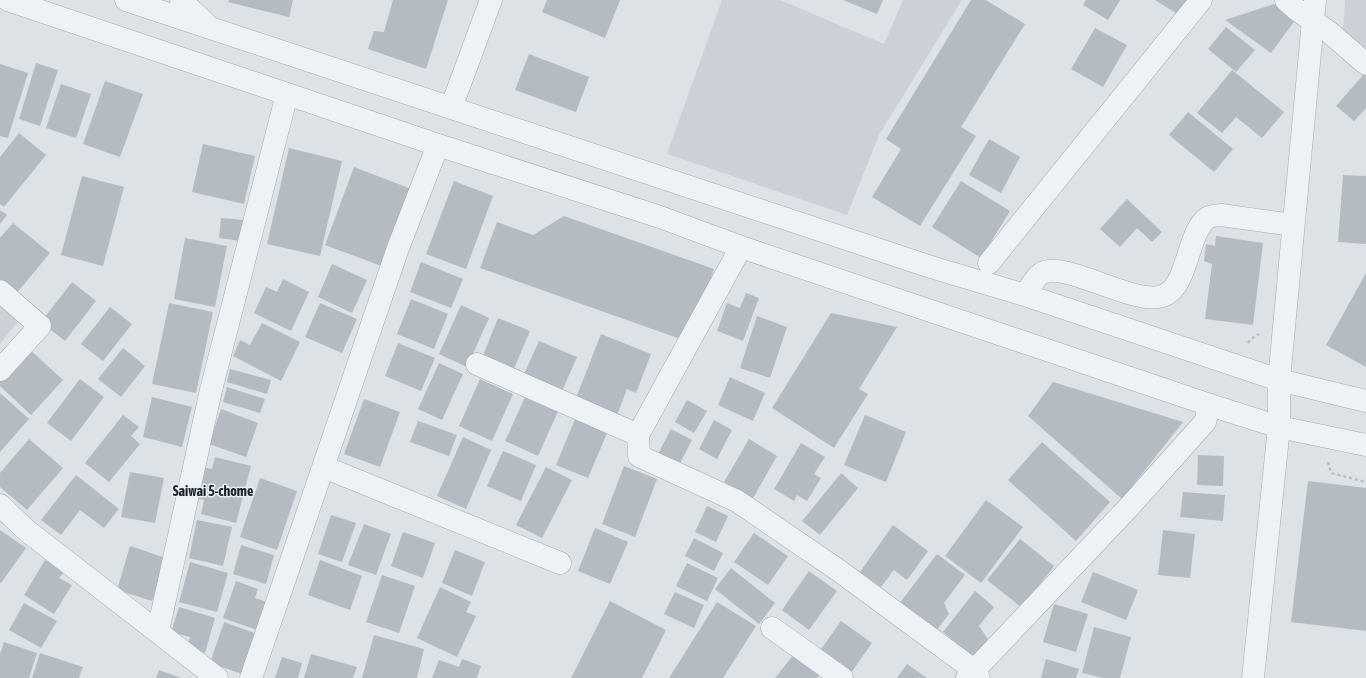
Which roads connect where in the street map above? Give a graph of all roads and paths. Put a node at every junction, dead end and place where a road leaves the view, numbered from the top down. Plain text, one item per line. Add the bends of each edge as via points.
1 (8, 0) edge
2 (126, 0) edge
3 (181, 0) edge
4 (491, 0) edge
5 (1200, 0) edge
6 (1286, 0) edge
7 (1315, 0) edge
8 (1313, 22) junction
9 (211, 29) junction
10 (1366, 64) edge
11 (287, 94) junction
12 (451, 108) junction
13 (438, 146) junction
14 (1293, 225) junction
15 (741, 247) junction
16 (989, 263) dead end
17 (0, 291) edge
18 (1026, 295) junction
19 (1260, 328) dead end
20 (1245, 347) dead end
21 (477, 364) dead end
22 (0, 370) edge
23 (1279, 380) junction
24 (1366, 401) edge
25 (1210, 405) junction
26 (1279, 427) junction
27 (638, 435) junction
28 (1366, 445) edge
29 (1328, 462) dead end
30 (324, 467) junction
31 (1366, 482) edge
32 (0, 505) edge
33 (560, 563) dead end
34 (772, 628) dead end
35 (158, 631) junction
36 (973, 676) edge
37 (217, 678) edge
38 (251, 678) edge
39 (842, 678) edge
40 (1253, 678) edge

1 - 11 street
2 - 9 street
3 - 9 street
4 - 12 street
5 - 16 street
6 - 8 street
7 - 8 street
8 - 10 street via 1329,32
8 - 14 street
9 - 12 street
11 - 13 street
11 - 35 street via 211,390
12 - 18 street via 924,265
13 - 15 street via 660,216
13 - 30 street via 398,248
14 - 18 street via 1221,215 1209,217 1200,226 1177,282 1169,292 1158,297 1125,292 1051,271 1036,279
14 - 23 street
15 - 25 street
15 - 27 street
17 - 22 street via 40,326
18 - 23 street
19 - 20 path via 1259,335 1251,339
21 - 27 street
23 - 24 street
23 - 26 street
25 - 26 street
25 - 36 street via 1205,422
26 - 28 street
26 - 40 street
27 - 36 street via 639,456 737,501 838,570
29 - 31 path via 1331,473
30 - 33 street
30 - 38 street
32 - 35 street via 26,530
34 - 39 street
35 - 37 street

